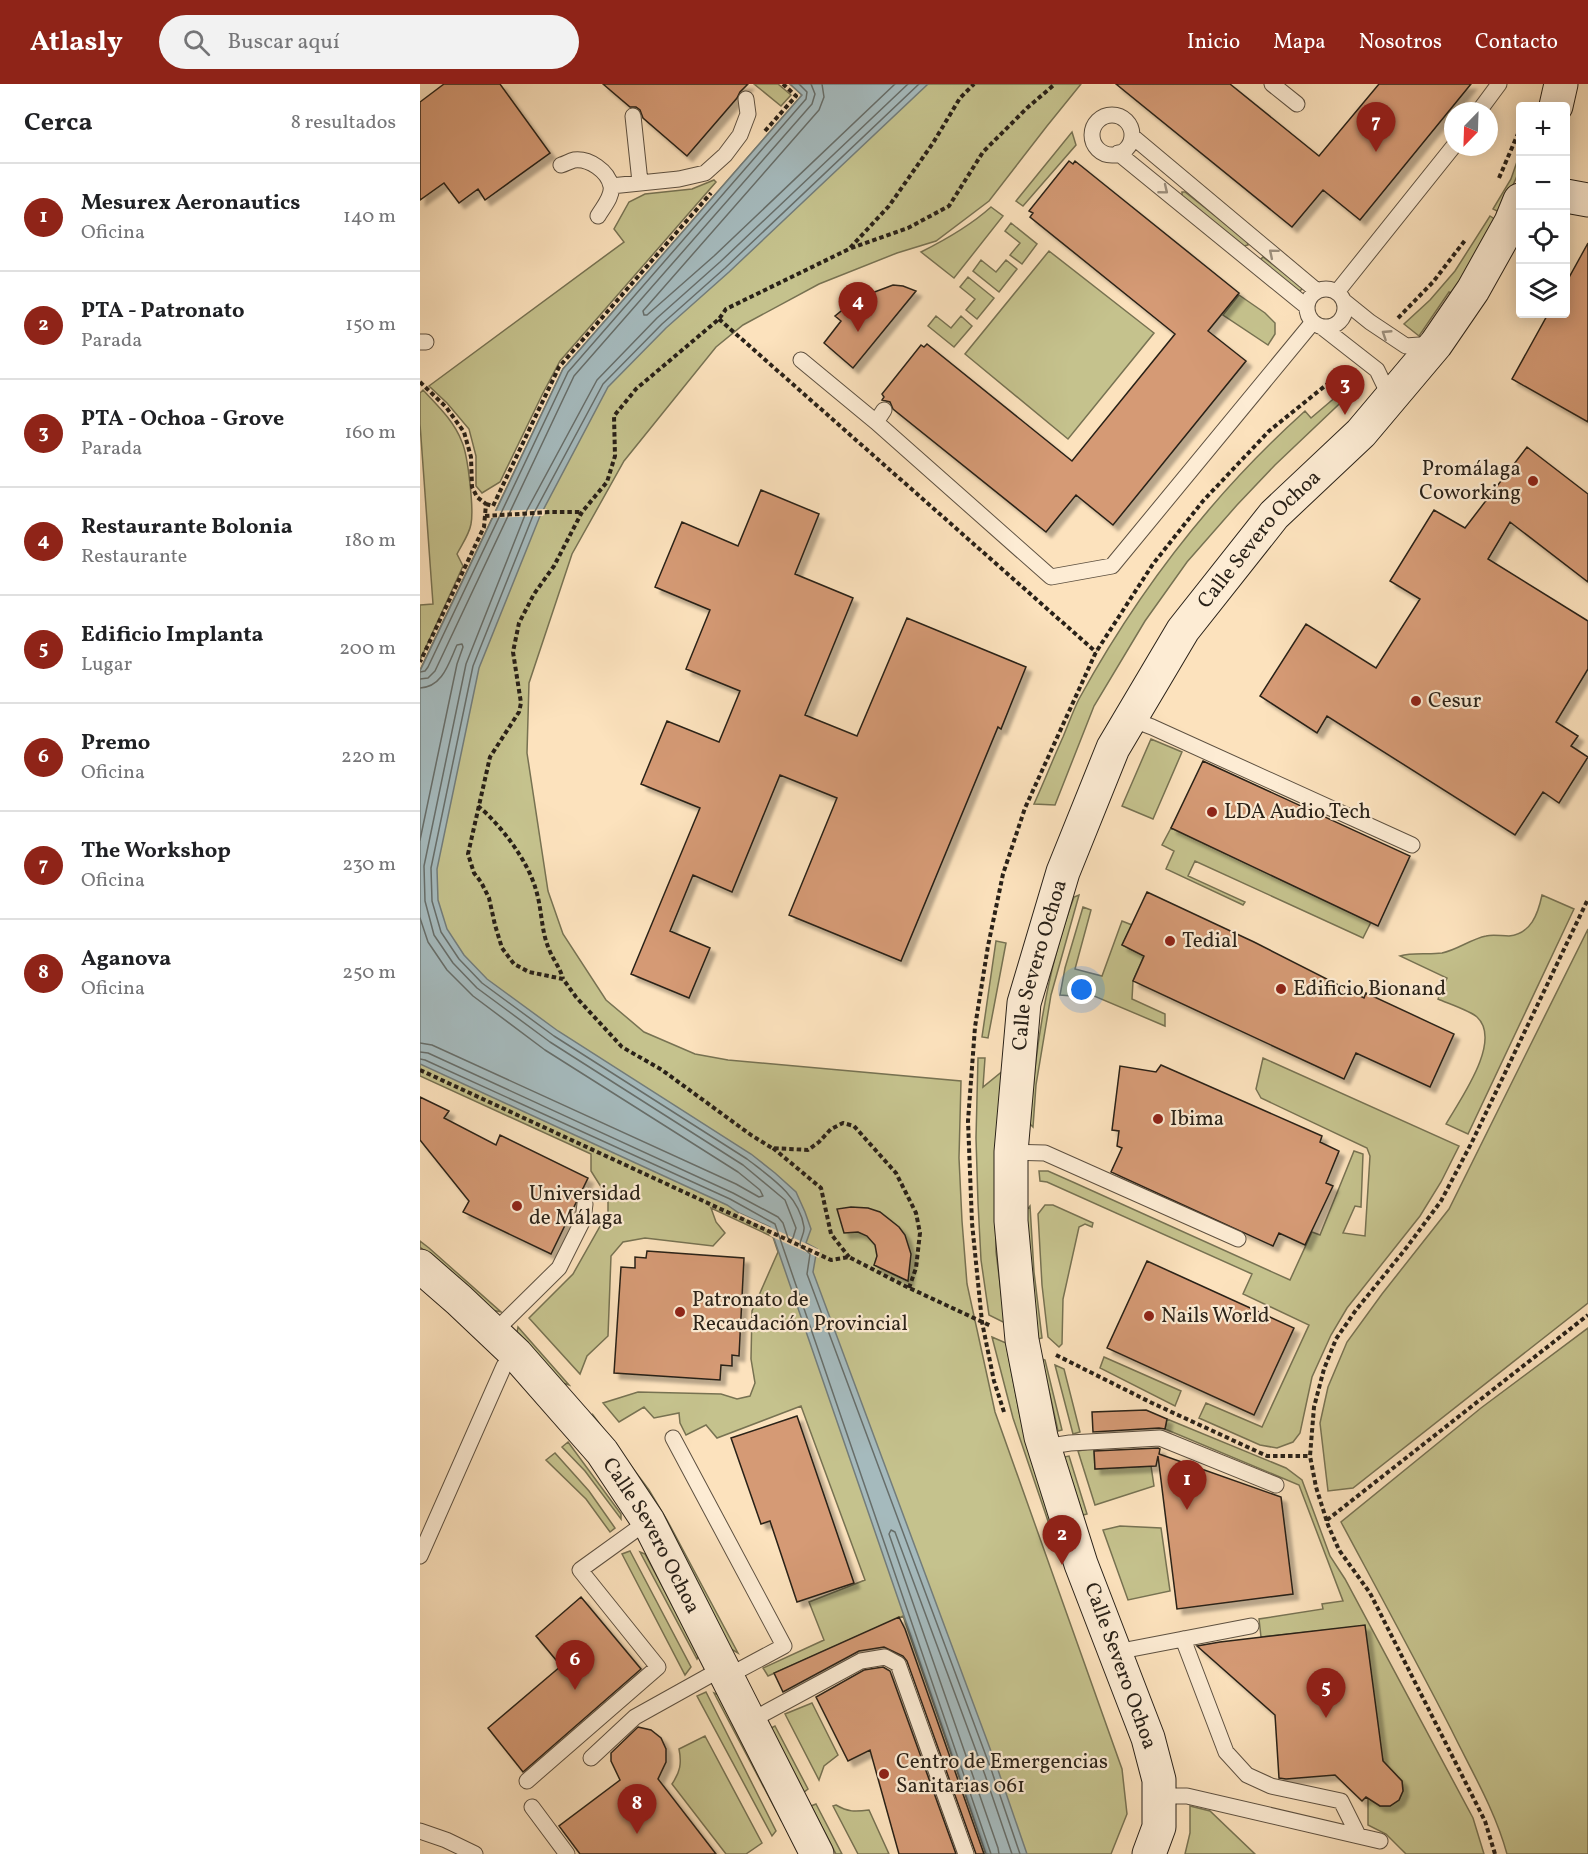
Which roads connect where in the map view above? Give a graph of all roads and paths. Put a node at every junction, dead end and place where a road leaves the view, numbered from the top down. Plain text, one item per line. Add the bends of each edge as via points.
1 (783, 84) edge
2 (974, 84) edge
3 (1055, 84) edge
4 (1272, 84) edge
5 (1499, 84) edge
6 (1561, 84) edge
7 (746, 99) dead end
8 (1486, 102) edge
9 (1557, 102) edge
10 (1298, 104) dead end
11 (633, 116) dead end
12 (765, 132) dead end
13 (1132, 136) junction
14 (1118, 153) junction
15 (1516, 155) edge
16 (1446, 156) edge
17 (561, 165) dead end
18 (640, 182) junction
19 (611, 186) junction
20 (717, 186) dead end
21 (1509, 191) edge
22 (1570, 197) edge
23 (1588, 200) edge
24 (598, 216) dead end
25 (1471, 233) dead end
26 (849, 249) junction
27 (1317, 291) junction
28 (1341, 296) junction
29 (1307, 307) junction
30 (719, 319) junction
31 (1318, 325) junction
32 (1384, 333) junction
33 (1436, 344) junction
34 (1362, 357) junction
35 (801, 360) dead end
36 (420, 382) edge
37 (1391, 399) junction
38 (486, 504) junction
39 (582, 512) junction
40 (486, 515) junction
41 (1096, 652) junction
42 (420, 662) edge
43 (1131, 719) junction
44 (478, 806) junction
45 (1412, 845) dead end
46 (1588, 899) edge
47 (563, 979) junction
48 (420, 1070) edge
49 (772, 1148) junction
50 (1011, 1152) junction
51 (585, 1204) dead end
52 (1238, 1239) dead end
53 (849, 1257) junction
54 (420, 1266) edge
55 (909, 1288) junction
56 (1588, 1315) edge
57 (974, 1317) dead end
58 (505, 1343) junction
59 (1059, 1357) dead end
60 (1005, 1414) dead end
61 (673, 1438) dead end
62 (1044, 1447) junction
63 (1310, 1456) junction
64 (1276, 1485) dead end
65 (1327, 1520) junction
66 (648, 1521) junction
67 (420, 1556) edge
68 (1251, 1626) dead end
69 (1183, 1639) junction
70 (1116, 1652) junction
71 (726, 1672) junction
72 (750, 1721) junction
73 (591, 1758) dead end
74 (527, 1781) dead end
75 (1159, 1796) junction
76 (532, 1807) dead end
77 (420, 1831) edge
78 (1358, 1835) junction
79 (1380, 1841) dead end
80 (475, 1854) edge
81 (567, 1854) edge
82 (817, 1854) edge
83 (966, 1854) edge
84 (1149, 1854) edge
85 (1496, 1854) edge

1 - 12 path via 796,96
2 - 26 path via 960,98 889,206
3 - 26 path via 983,153 949,206 908,228
4 - 10 lane
5 - 8 lane
6 - 9 street
7 - 18 lane via 748,114 740,135 705,173
11 - 18 lane
13 - 14 lane
13 - 14 lane via 1126,120 1118,116 1102,117 1095,123 1095,146 1102,152
27 -> 13 lane
14 -> 29 lane
15 - 21 path
16 - 28 lane
17 - 19 lane via 587,161 603,170
18 - 19 lane
19 - 24 lane via 609,200
20 - 38 path via 560,367 494,506
21 - 33 street, Calle Severo Ochoa via 1511,222 1473,291
22 - 23 street
25 - 32 path via 1433,282
26 - 30 path via 726,309
27 - 28 lane via 1328,289
27 - 29 lane
28 - 31 lane via 1345,313 1341,321 1334,327
28 - 32 lane
29 - 31 lane
30 - 39 path via 636,389 614,416 615,456 607,482
30 - 41 path
31 - 34 lane
31 - 35 lane via 1112,566 1051,577 880,416
33 -> 32 lane via 1406,346
33 - 37 street, Calle Severo Ochoa
34 - 37 lane via 1377,370
34 - 41 path via 1269,431 1203,501 1153,564
36 - 38 path via 446,407 464,432 471,457 472,487
37 - 43 street, Calle Severo Ochoa via 1353,441 1274,515 1183,630
38 - 40 path
39 - 40 path
39 - 44 path via 519,622 513,652 519,712 489,757
40 - 42 path via 484,527
41 - 60 path via 1025,808 1003,874 975,1027 968,1121 972,1223 982,1322
43 - 45 lane
43 - 50 street, Calle Severo Ochoa via 1113,748 1063,872 1024,1003
44 - 47 path via 519,854 536,888 549,949
44 - 47 path via 468,854 489,898 502,948 514,964 529,972
46 - 63 path via 1441,1201 1336,1339 1314,1407
47 - 49 path via 622,1047 662,1070
48 - 53 path via 831,1260
49 - 53 path via 821,1188 831,1234
49 - 55 path via 808,1150 831,1129 843,1123 854,1126 896,1173 916,1213 920,1233
50 - 52 lane via 1045,1153 1080,1162
50 - 62 street, Calle Severo Ochoa via 1011,1221 1022,1340
51 - 58 lane via 583,1220 559,1268
53 - 55 path
54 - 58 street, Calle Severo Ochoa
55 - 57 path
56 - 65 path
58 - 66 street, Calle Severo Ochoa via 602,1452
58 - 67 lane via 504,1366
59 - 63 path via 1267,1456
61 - 71 lane via 784,1646
62 - 64 lane via 1160,1438
62 - 70 street, Calle Severo Ochoa
63 - 65 path
65 - 85 path via 1339,1550 1370,1593 1485,1821
66 - 71 street, Calle Severo Ochoa
66 - 74 lane via 580,1570 658,1667
68 - 69 lane
69 - 70 lane
69 - 78 lane via 1226,1752 1233,1760 1247,1775 1270,1786 1341,1801
70 - 75 street, Calle Severo Ochoa via 1148,1738 1160,1780
71 - 72 street, Calle Severo Ochoa
71 - 73 lane via 635,1717
72 - 82 street, Calle Severo Ochoa
72 - 83 lane via 861,1661 885,1657 898,1664
75 - 78 lane via 1187,1796
75 - 84 street, Calle Severo Ochoa via 1159,1827
76 - 81 lane
77 - 80 lane
78 - 79 lane

